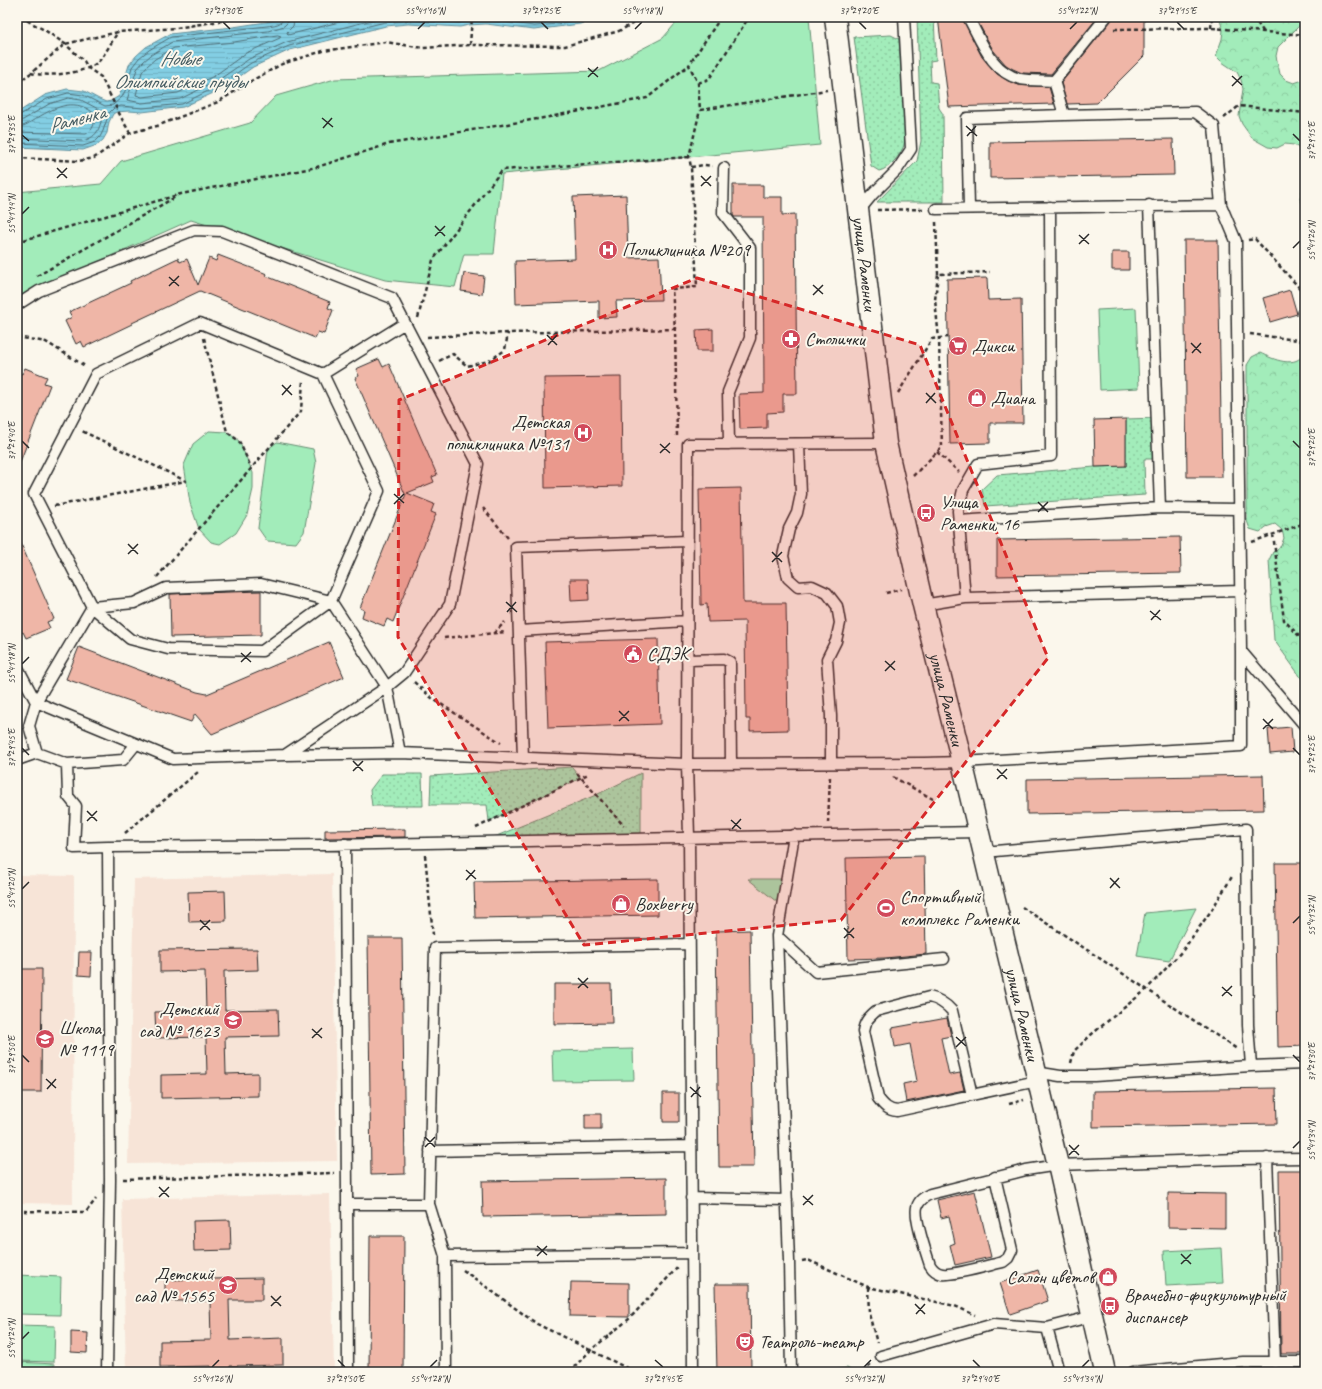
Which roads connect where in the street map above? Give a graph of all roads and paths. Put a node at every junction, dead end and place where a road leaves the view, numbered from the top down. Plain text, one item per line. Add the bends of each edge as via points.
1 (21, 17) edge
2 (245, 17) edge
3 (472, 17) edge
4 (645, 17) edge
5 (722, 17) edge
6 (749, 17) edge
7 (836, 17) edge
8 (904, 17) edge
9 (968, 17) edge
10 (1106, 17) edge
11 (1212, 17) edge
12 (1253, 17) edge
13 (1211, 28) junction
14 (1097, 29) junction
15 (118, 32) junction
16 (1263, 32) junction
17 (1305, 35) edge
18 (65, 44) junction
19 (470, 45) junction
20 (689, 65) junction
21 (88, 68) junction
22 (31, 73) junction
23 (1054, 80) junction
24 (17, 82) edge
25 (698, 83) junction
26 (844, 88) junction
27 (700, 110) junction
28 (1305, 113) edge
29 (1064, 115) junction
30 (1214, 126) junction
31 (130, 133) junction
32 (689, 157) junction
33 (17, 158) edge
34 (704, 165) dead end
35 (691, 167) junction
36 (724, 168) dead end
37 (181, 194) junction
38 (1149, 205) junction
39 (1221, 205) junction
40 (1050, 207) junction
41 (969, 208) junction
42 (936, 209) junction
43 (866, 211) junction
44 (1236, 241) junction
45 (17, 242) edge
46 (990, 272) dead end
47 (938, 274) junction
48 (31, 280) dead end
49 (1305, 294) edge
50 (17, 305) edge
51 (200, 323) junction
52 (405, 323) junction
53 (675, 329) junction
54 (1237, 332) junction
55 (508, 333) junction
56 (17, 337) edge
57 (948, 337) dead end
58 (412, 338) junction
59 (939, 338) junction
60 (1305, 341) edge
61 (305, 366) junction
62 (428, 367) junction
63 (96, 374) junction
64 (323, 374) junction
65 (898, 393) dead end
66 (70, 425) junction
67 (886, 443) junction
68 (688, 444) junction
69 (729, 444) junction
70 (799, 444) junction
71 (937, 452) junction
72 (251, 468) junction
73 (913, 476) dead end
74 (969, 480) junction
75 (472, 496) junction
76 (1160, 508) junction
77 (42, 509) junction
78 (1239, 509) junction
79 (958, 521) junction
80 (1305, 522) edge
81 (1273, 534) junction
82 (688, 541) junction
83 (1240, 546) junction
84 (516, 547) junction
85 (155, 579) dead end
86 (1241, 591) junction
87 (965, 598) junction
88 (331, 601) junction
89 (923, 605) junction
90 (92, 607) junction
91 (688, 621) junction
92 (519, 631) junction
93 (427, 639) junction
94 (1305, 639) edge
95 (1241, 651) junction
96 (687, 660) junction
97 (17, 666) edge
98 (404, 673) junction
99 (388, 687) junction
100 (36, 702) junction
101 (1305, 726) edge
102 (136, 744) junction
103 (37, 753) junction
104 (400, 753) junction
105 (284, 754) junction
106 (215, 758) junction
107 (523, 758) junction
108 (566, 759) junction
109 (17, 760) edge
110 (614, 762) junction
111 (962, 762) junction
112 (831, 763) junction
113 (870, 763) junction
114 (67, 764) junction
115 (687, 764) junction
116 (731, 764) junction
117 (581, 778) junction
118 (933, 799) dead end
119 (470, 830) dead end
120 (978, 832) junction
121 (794, 835) junction
122 (828, 835) junction
123 (689, 837) junction
124 (635, 838) junction
125 (423, 843) junction
126 (345, 844) junction
127 (108, 847) junction
128 (984, 852) junction
129 (1246, 852) junction
130 (1022, 907) dead end
131 (777, 936) junction
132 (689, 944) junction
133 (435, 948) junction
134 (944, 958) dead end
135 (1147, 989) junction
136 (1251, 1062) junction
137 (1305, 1064) edge
138 (1067, 1075) junction
139 (1036, 1076) junction
140 (972, 1095) junction
141 (690, 1146) junction
142 (430, 1151) junction
143 (1267, 1158) junction
144 (1305, 1158) edge
145 (1058, 1165) junction
146 (347, 1173) junction
147 (994, 1177) junction
148 (110, 1180) junction
149 (691, 1198) junction
150 (787, 1200) junction
151 (347, 1204) junction
152 (429, 1204) junction
153 (17, 1211) edge
154 (691, 1253) junction
155 (445, 1256) junction
156 (808, 1260) dead end
157 (868, 1287) junction
158 (1093, 1316) junction
159 (994, 1324) junction
160 (1048, 1328) junction
161 (591, 1350) junction
162 (881, 1356) joint
163 (1305, 1362) edge
164 (1275, 1363) junction
165 (107, 1372) edge
166 (348, 1372) edge
167 (446, 1372) edge
168 (569, 1372) edge
169 (635, 1372) edge
170 (693, 1372) edge
171 (791, 1372) edge
172 (1058, 1372) edge
173 (1105, 1372) edge
174 (1133, 1372) edge

1 - 18 path
2 - 15 path via 176,28
3 - 19 path
4 - 19 path via 619,31 565,46
5 - 20 path
6 - 25 path via 709,79
7 - 26 street, улица Раменки
8 - 43 lane via 911,149 897,170 872,195
9 - 23 lane via 993,62 1005,73 1020,79
10 - 14 lane
11 - 13 path
12 - 16 path
13 - 14 path
13 - 16 path
14 - 23 lane
15 - 18 path
15 - 21 path via 99,62
16 - 17 path
18 - 21 path
18 - 22 path
19 - 31 path via 423,48 386,42 323,51 282,64 218,102 156,126
20 - 25 path
20 - 37 path via 647,98 390,144 317,166
21 - 22 path via 72,73
21 - 31 path via 101,77
22 - 24 path
23 - 29 lane
25 - 27 path
26 - 27 path
26 - 43 street, улица Раменки
27 - 32 path
28 - 30 path via 1238,106
29 - 30 lane via 1195,112
29 - 41 lane via 967,118
30 - 39 lane
31 - 33 path via 94,158 79,161
32 - 35 path
32 - 58 path via 502,170 433,260
34 - 35 path
35 - 53 path via 696,287 672,289
36 - 69 lane via 723,213 750,248 750,338 728,392
37 - 45 path
37 - 48 path
38 - 39 lane
38 - 40 lane
38 - 76 lane
39 - 44 lane
40 - 41 lane
40 - 74 lane via 1051,456 978,464
41 - 42 lane
42 - 43 path
42 - 47 path
43 - 67 street, улица Раменки
44 - 49 path via 1255,239
44 - 54 lane
46 - 47 path
47 - 59 path via 935,300
50 - 52 lane via 39,291 194,230 222,231 392,298
51 - 61 lane
51 - 63 lane
51 - 72 path via 227,432 239,441
52 - 58 lane
52 - 64 lane
53 - 55 path
53 - 68 path via 677,445
54 - 60 path
54 - 78 lane
55 - 58 path
55 - 62 path via 505,350 489,361 467,366 453,354
56 - 63 path via 46,342
57 - 59 path
58 - 62 lane
59 - 65 path via 932,339
59 - 71 path via 942,447
61 - 64 lane
61 - 72 path via 301,411
62 - 75 lane via 478,464
63 - 66 lane
64 - 88 lane via 379,491
66 - 77 lane via 34,494
66 - 77 path via 186,481
67 - 70 lane
67 - 89 street, улица Раменки
68 - 69 lane
68 - 82 lane
69 - 70 lane
70 - 112 lane via 801,494 783,556 788,578 798,587 812,586 827,593 837,606 840,623 836,641 827,659
71 - 73 path
71 - 74 path
72 - 85 path
74 - 79 lane via 963,490
75 - 84 path
75 - 93 lane via 450,604
76 - 78 lane
76 - 79 lane
77 - 90 lane
78 - 83 lane
79 - 87 lane
80 - 81 path
81 - 83 path
81 - 94 path via 1284,620
82 - 84 lane
82 - 91 lane
83 - 86 lane
84 - 92 lane
86 - 87 lane
86 - 95 lane
87 - 89 lane
88 - 90 lane via 262,584 166,588 134,603
88 - 90 lane via 262,651 168,649 130,639
88 - 99 lane
89 - 111 street, улица Раменки
90 - 100 lane
91 - 92 lane
91 - 96 lane
92 - 93 path
92 - 107 lane
93 - 98 lane
95 - 101 lane
95 - 111 lane via 1241,746
96 - 115 lane
96 - 116 lane via 724,659 730,662
97 - 100 lane
98 - 99 lane
98 - 107 path via 433,699
99 - 104 lane
99 - 105 lane
100 - 102 lane
100 - 103 lane via 29,726
102 - 106 lane via 173,759
102 - 114 lane via 122,760
103 - 109 lane
103 - 114 lane
104 - 105 lane
104 - 107 lane
105 - 106 lane
106 - 127 path
107 - 108 lane
108 - 110 lane
108 - 117 path
110 - 115 lane
110 - 117 path
111 - 113 lane
111 - 120 street, улица Раменки
112 - 113 lane
112 - 116 lane
112 - 122 path
113 - 118 path
114 - 127 lane via 68,796 76,806 74,848
115 - 116 lane
115 - 123 lane
117 - 119 path
117 - 124 path
120 - 122 lane
120 - 128 street, улица Раменки
121 - 122 lane
121 - 123 lane
121 - 131 lane
123 - 124 lane
123 - 132 lane
124 - 125 lane
125 - 126 lane
125 - 133 path
126 - 127 lane
126 - 146 lane
127 - 148 lane
128 - 129 lane via 1246,829
128 - 139 street, улица Раменки
129 - 135 path via 1184,950
129 - 136 lane via 1248,1025
130 - 135 path
131 - 134 lane via 816,972
131 - 150 lane
132 - 133 lane
132 - 141 lane
133 - 142 lane
135 - 136 path
135 - 138 path via 1074,1051
136 - 137 lane
136 - 138 lane via 1094,1076
138 - 139 lane
139 - 140 lane
139 - 145 street, улица Раменки
140 - 140 lane via 898,1111 883,1106 878,1098 863,1032 870,1016 876,1011 929,997 946,1004 952,1011
141 - 142 lane
141 - 149 lane
142 - 152 lane
143 - 144 lane
143 - 145 lane
143 - 164 lane
145 - 147 lane
145 - 158 street, улица Раменки
146 - 148 path
146 - 151 lane
147 - 147 lane via 930,1194 921,1199 916,1215 933,1270 949,1274 1003,1262 1008,1258 1012,1250
148 - 153 path via 86,1212
148 - 165 lane
149 - 150 lane
149 - 154 lane
150 - 171 lane
151 - 152 lane
151 - 166 lane
152 - 155 lane
154 - 155 lane
154 - 161 path via 629,1319
154 - 170 lane
155 - 161 path via 538,1324
155 - 167 lane
156 - 157 path
157 - 159 path via 954,1306
157 - 162 path via 869,1314
158 - 160 lane
158 - 173 street, улица Раменки
159 - 160 lane
159 - 162 lane
160 - 172 lane
161 - 168 path
161 - 169 path
163 - 164 lane
164 - 174 lane via 1243,1362

